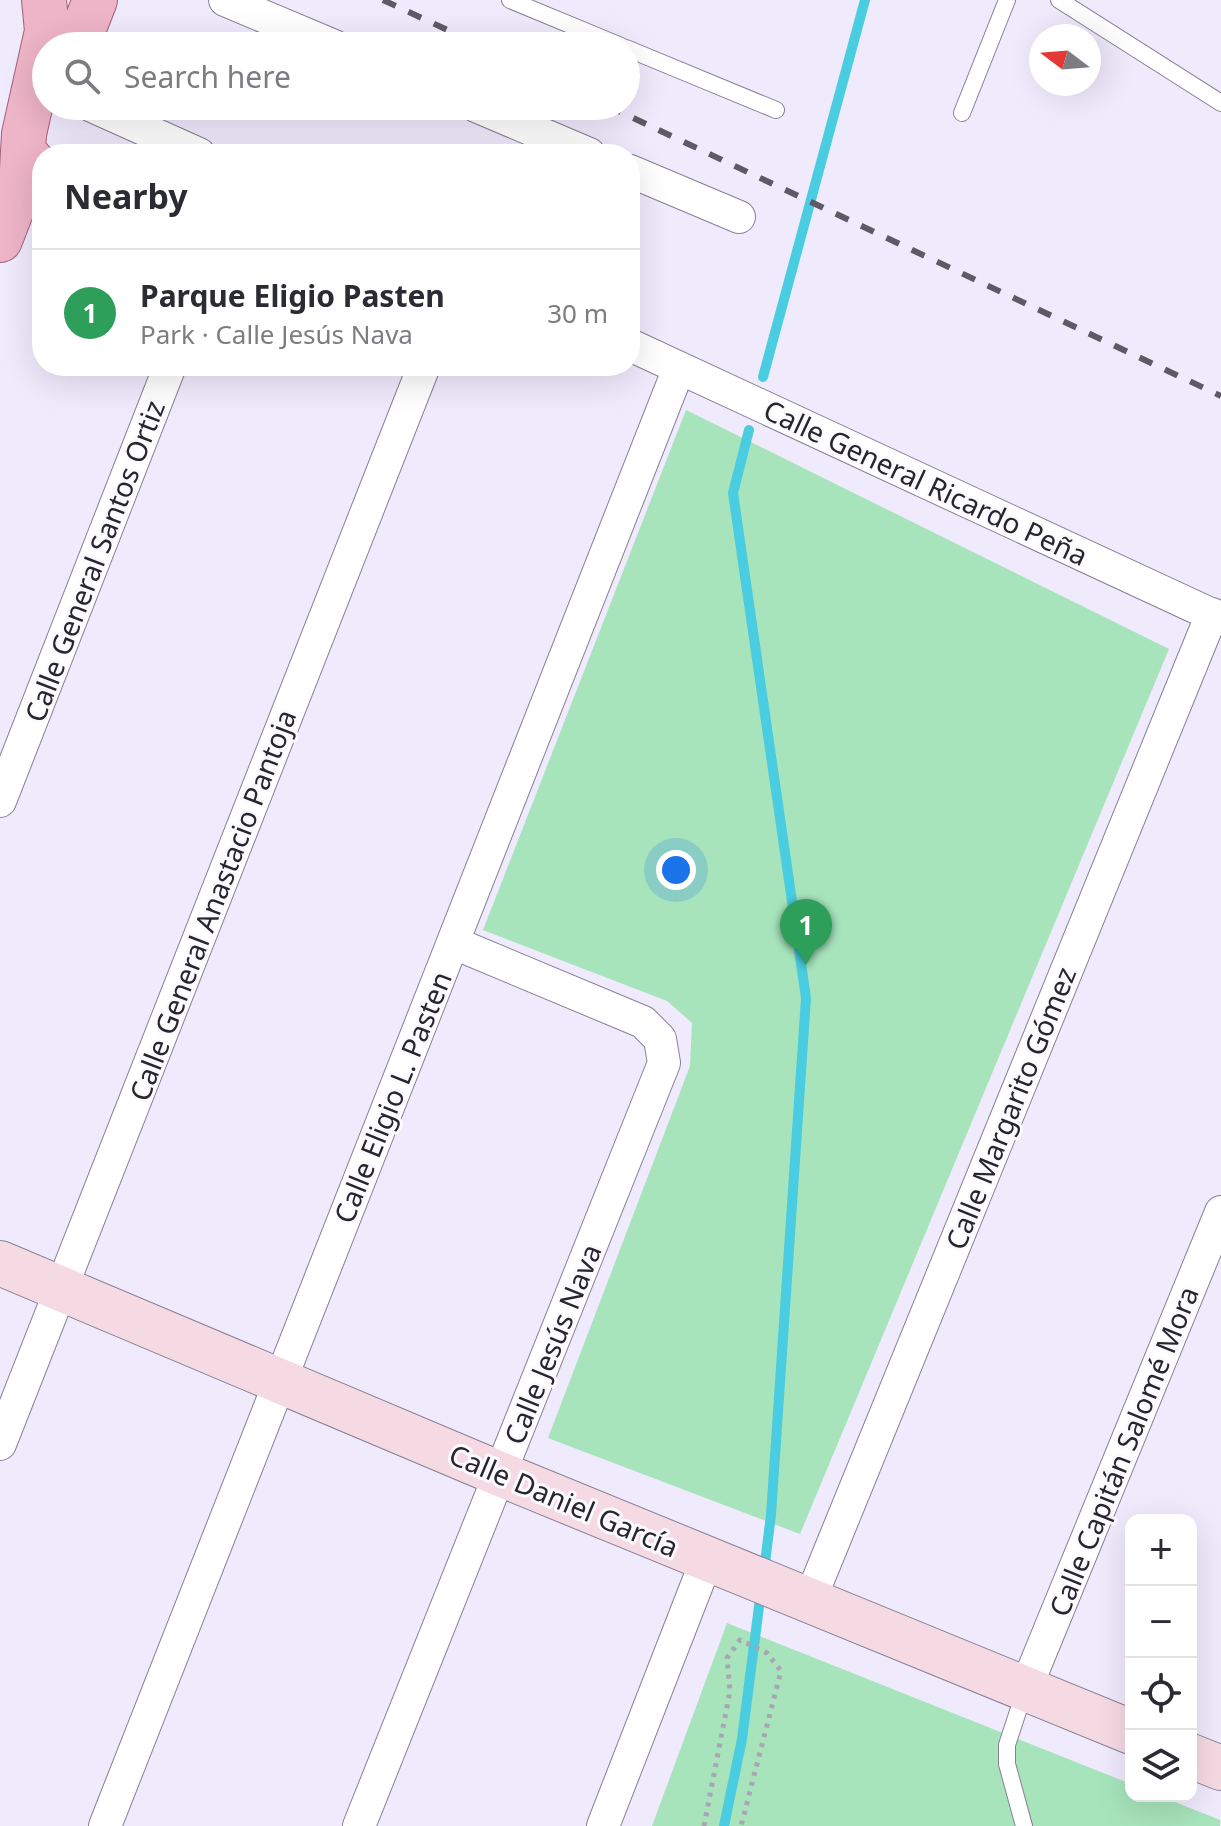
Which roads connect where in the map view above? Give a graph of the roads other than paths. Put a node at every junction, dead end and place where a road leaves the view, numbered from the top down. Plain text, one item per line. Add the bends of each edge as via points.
1 (44, 0) edge
2 (95, 0) edge
3 (225, 0) edge
4 (510, 0) edge
5 (1007, 0) edge
6 (1059, 0) edge
7 (47, 32) edge
8 (82, 32) edge
9 (301, 32) edge
10 (588, 32) edge
11 (640, 54) edge
12 (32, 98) edge
13 (1221, 103) edge
14 (776, 110) dead end
15 (962, 113) dead end
16 (47, 120) edge
17 (123, 120) edge
18 (509, 120) edge
19 (38, 144) edge
20 (177, 144) edge
21 (565, 144) edge
22 (32, 159) edge
23 (640, 175) edge
24 (21, 187) junction
25 (739, 217) dead end
26 (0, 240) edge
27 (640, 350) edge
28 (679, 368) junction
29 (166, 376) edge
30 (420, 376) edge
31 (1216, 617) edge
32 (0, 801) edge
33 (454, 943) junction
34 (1221, 1212) edge
35 (0, 1263) edge
36 (61, 1289) junction
37 (278, 1380) junction
38 (0, 1444) edge
39 (500, 1474) junction
40 (724, 1567) junction
41 (796, 1597) junction
42 (1025, 1690) junction
43 (1126, 1730) edge
44 (1197, 1758) edge
45 (1221, 1768) edge
46 (105, 1826) edge
47 (359, 1826) edge
48 (603, 1826) edge
49 (1024, 1826) edge

1 - 7 main road
2 - 8 main road
3 - 9 street
4 - 10 lane
5 - 15 lane
6 - 13 lane
11 - 14 lane
12 - 24 main road
16 - 19 main road
17 - 20 street
18 - 21 street
22 - 24 main road
23 - 25 street
24 - 26 main road
27 - 28 street, Calle General Ricardo Peña
28 - 31 street, Calle General Ricardo Peña
28 - 33 street, Calle Eligio L. Pasten
29 - 32 street, Calle General Santos Ortiz
30 - 36 street, Calle General Anastacio Pantoja
31 - 41 street, Calle Margarito Gómez
33 - 37 street, Calle Eligio L. Pasten
33 - 39 street, Calle Jesús Nava via 643,1022 660,1039 664,1063
34 - 42 street, Calle Capitán Salomé Mora
35 - 36 main road, Calle Daniel García
36 - 37 main road, Calle Daniel García
36 - 38 street, Calle General Anastacio Pantoja
37 - 39 main road, Calle Daniel García
37 - 46 street, Calle Eligio L. Pasten
39 - 40 main road, Calle Daniel García
39 - 47 street, Calle Jesús Nava
40 - 41 main road, Calle Daniel García
40 - 48 street
41 - 42 main road, Calle Daniel García
42 - 43 main road, Calle Daniel García
42 - 49 lane via 1007,1745
44 - 45 main road

